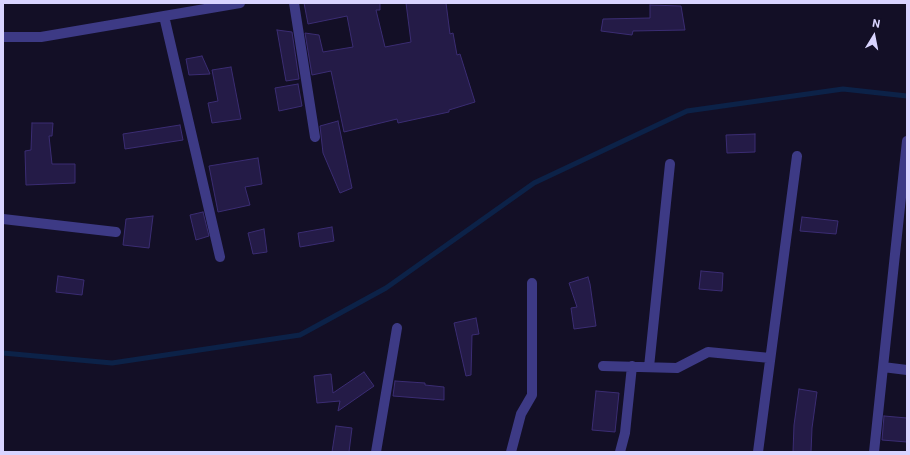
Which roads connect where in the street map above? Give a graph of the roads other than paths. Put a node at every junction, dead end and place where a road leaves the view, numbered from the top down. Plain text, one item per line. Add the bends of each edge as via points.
1 (240, 3) edge
2 (294, 3) edge
3 (164, 16) junction
4 (3, 37) edge
5 (315, 137) dead end
6 (907, 141) edge
7 (797, 156) dead end
8 (670, 164) dead end
9 (3, 219) edge
10 (116, 232) dead end
11 (220, 257) dead end
12 (532, 283) dead end
13 (397, 328) dead end
14 (770, 358) junction
15 (603, 366) dead end
16 (632, 366) junction
17 (649, 367) junction
18 (883, 367) junction
19 (907, 370) edge
20 (376, 452) edge
21 (511, 452) edge
22 (620, 452) edge
23 (758, 452) edge
24 (874, 452) edge

1 - 3 street
2 - 5 street
3 - 4 street via 41,37
3 - 11 street
6 - 18 street
7 - 14 street
8 - 17 street
9 - 10 street
12 - 21 street via 532,395 521,414
13 - 20 street
14 - 17 street via 708,352 677,368
14 - 23 street
15 - 16 street
16 - 17 street
16 - 22 street via 625,433
18 - 19 street
18 - 24 street

